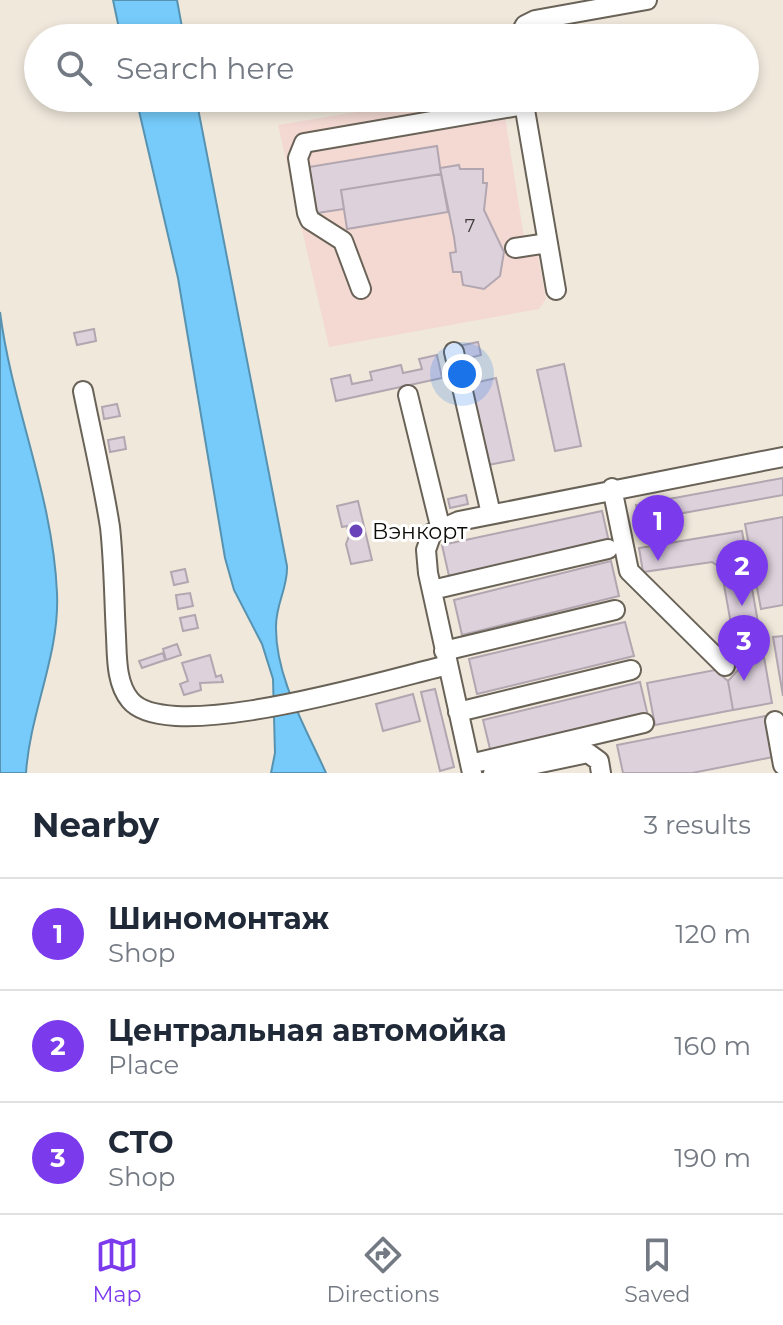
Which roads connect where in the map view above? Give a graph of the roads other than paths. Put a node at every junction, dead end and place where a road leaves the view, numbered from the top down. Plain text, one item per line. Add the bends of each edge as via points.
1 (647, 0) edge
2 (527, 24) edge
3 (470, 112) edge
4 (526, 112) edge
5 (548, 243) junction
6 (515, 248) dead end
7 (361, 289) dead end
8 (556, 290) dead end
9 (454, 352) dead end
10 (83, 391) dead end
11 (408, 395) dead end
12 (783, 457) edge
13 (612, 488) junction
14 (491, 514) junction
15 (440, 526) junction
16 (608, 549) dead end
17 (432, 590) junction
18 (615, 610) dead end
19 (446, 658) junction
20 (725, 666) dead end
21 (631, 670) dead end
22 (458, 712) junction
23 (775, 721) dead end
24 (644, 723) dead end
25 (783, 765) edge
26 (471, 768) edge
27 (493, 773) edge
28 (601, 773) edge

1 - 2 street
3 - 7 street via 304,143 298,158 307,213 343,241
4 - 5 street
5 - 6 street
5 - 8 street
9 - 14 street
10 - 19 street via 110,530 117,664 128,697 143,710 181,717 270,707
11 - 15 street
12 - 13 street
13 - 14 street
13 - 20 street via 629,571
14 - 15 street
15 - 17 street via 426,550
16 - 17 street
17 - 19 street
18 - 19 street
19 - 22 street
21 - 22 street
22 - 26 street
23 - 25 street
24 - 26 street
27 - 28 street via 588,753 599,761

